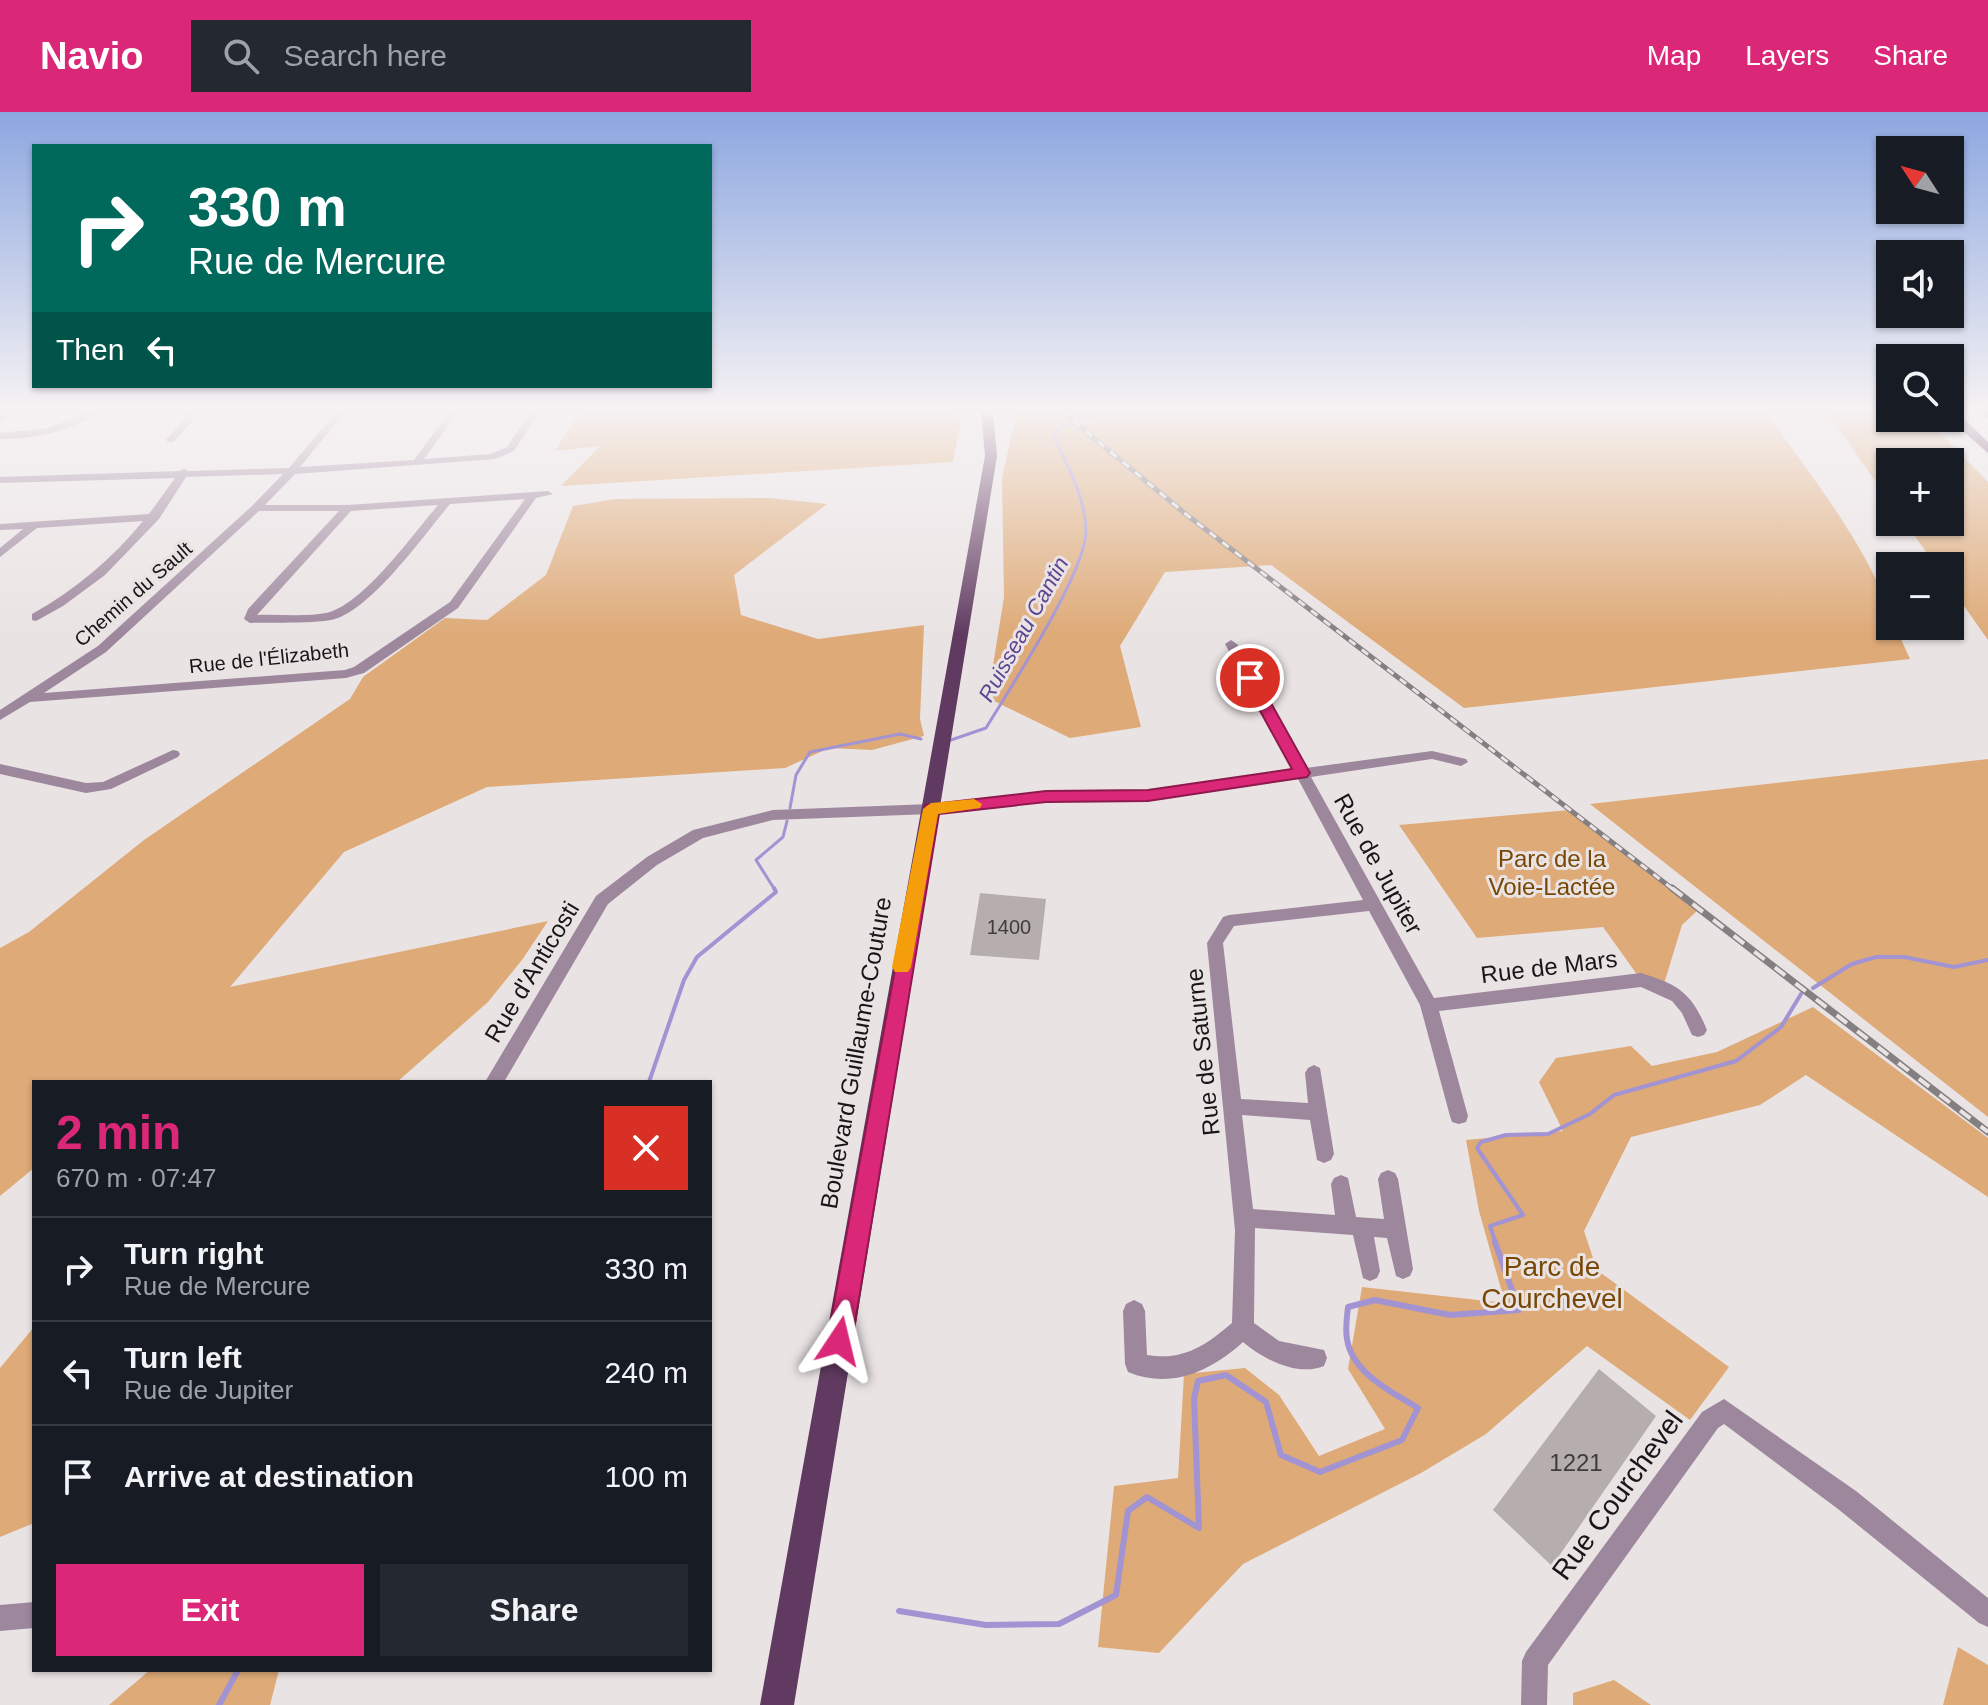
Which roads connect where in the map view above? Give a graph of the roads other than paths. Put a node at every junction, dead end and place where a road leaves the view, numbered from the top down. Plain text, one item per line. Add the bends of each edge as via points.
1 (175, 485) edge
2 (278, 485) edge
3 (986, 485) edge
4 (548, 494) dead end
5 (533, 495) junction
6 (446, 502) junction
7 (256, 508) junction
8 (348, 508) junction
9 (155, 517) junction
10 (33, 526) junction
11 (0, 527) edge
12 (0, 554) edge
13 (36, 617) dead end
14 (1231, 644) dead end
15 (30, 698) junction
16 (0, 716) edge
17 (173, 754) dead end
18 (1461, 762) dead end
19 (0, 769) edge
20 (1302, 773) junction
21 (931, 809) junction
22 (1372, 905) junction
23 (1429, 1005) junction
24 (1698, 1030) dead end
25 (1314, 1073) dead end
26 (495, 1080) edge
27 (1232, 1106) junction
28 (1318, 1112) junction
29 (1459, 1116) dead end
30 (1324, 1154) dead end
31 (1388, 1179) dead end
32 (1341, 1184) dead end
33 (1245, 1224) junction
34 (1355, 1226) junction
35 (1396, 1229) junction
36 (1403, 1269) dead end
37 (1370, 1271) dead end
38 (1134, 1311) dead end
39 (1243, 1328) junction
40 (1316, 1358) dead end
41 (1988, 1614) edge
42 (32, 1615) edge
43 (0, 1618) edge
44 (777, 1705) edge
45 (1534, 1705) edge

1 - 9 street
2 - 7 street, Chemin du Sault
3 - 21 main road, Boulevard Guillaume-Couture
4 - 5 street
5 - 6 street
5 - 15 street, Rue de l'Élizabeth via 454,605 359,670
6 - 8 street
6 - 8 street via 357,601 331,616 250,619
7 - 8 street
7 - 15 street, Chemin du Sault via 102,649
9 - 10 street
9 - 13 street via 114,560
10 - 11 street
10 - 12 street
14 - 20 street, Rue de Jupiter
15 - 16 street, Chemin du Sault
17 - 19 street via 106,786 86,788
18 - 20 street, Rue d'Anticosti via 1432,755
20 - 21 street, Rue d'Anticosti via 1148,795 1046,796
20 - 22 street, Rue de Jupiter
21 - 26 street, Rue d'Anticosti via 773,815 698,834 652,861 602,900
21 - 44 main road, Boulevard Guillaume-Couture
22 - 23 street, Rue de Jupiter
22 - 27 street, Rue de Saturne via 1229,921 1215,943
23 - 24 street, Rue de Mars via 1641,980 1688,1004
23 - 29 street, Rue de Jupiter
25 - 28 street
27 - 28 street
27 - 33 street, Rue de Saturne
28 - 30 street
31 - 35 street
32 - 34 street
33 - 34 street
33 - 39 street, Rue de Saturne
34 - 35 street
34 - 37 street
35 - 36 street
38 - 39 street via 1136,1364 1151,1367 1187,1367 1211,1357
39 - 40 street via 1265,1348
41 - 45 street, Rue Courchevel via 1724,1410 1710,1420 1535,1661
42 - 43 street

